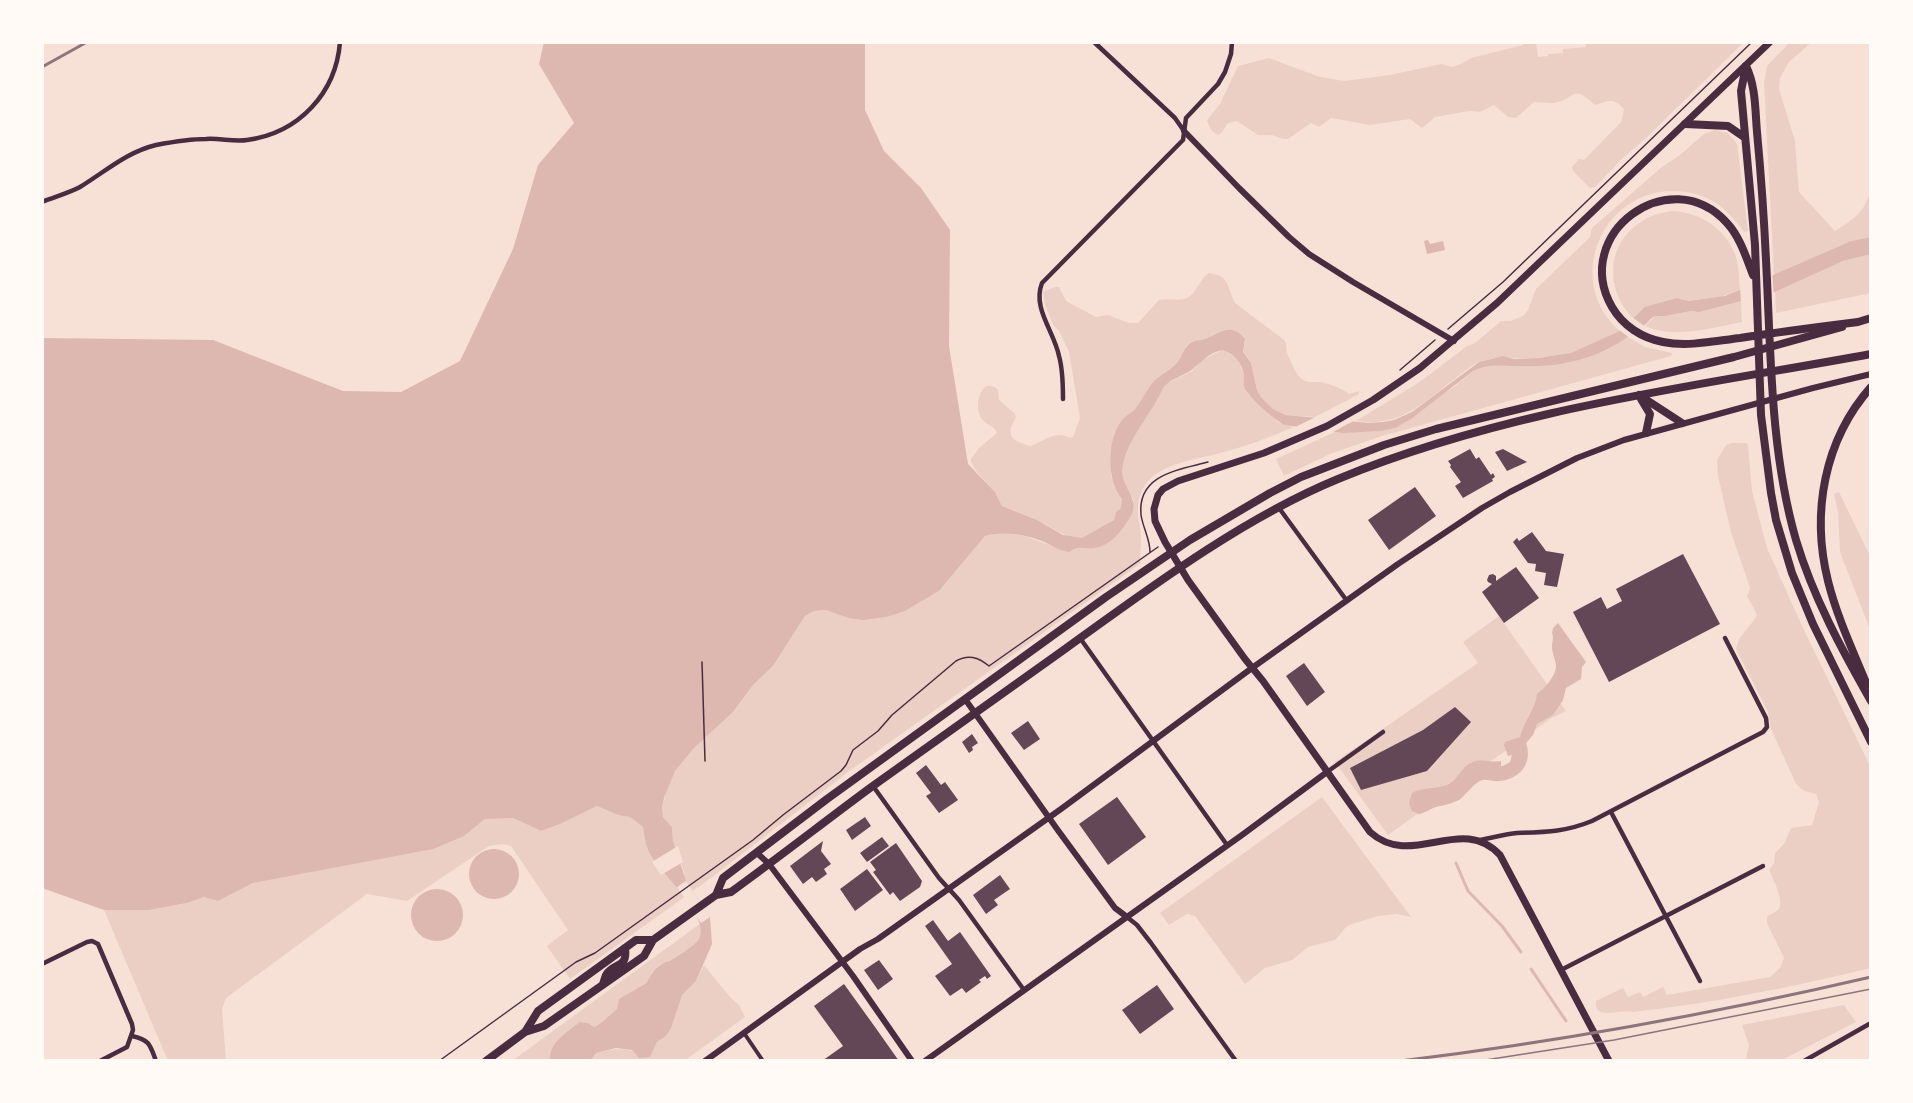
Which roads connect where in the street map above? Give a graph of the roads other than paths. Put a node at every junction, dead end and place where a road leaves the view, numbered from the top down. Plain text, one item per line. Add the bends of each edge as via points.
1 (340, 42) edge
2 (1094, 42) edge
3 (1232, 42) edge
4 (1770, 42) edge
5 (1746, 66) junction
6 (1685, 124) junction
7 (1184, 131) junction
8 (1744, 137) junction
9 (42, 202) edge
10 (1755, 282) junction
11 (1871, 318) edge
12 (1858, 322) junction
13 (1454, 341) junction
14 (1871, 354) edge
15 (1871, 375) edge
16 (1871, 387) edge
17 (1639, 395) junction
18 (1063, 399) dead end
19 (1682, 423) junction
20 (1646, 433) junction
21 (1279, 507) junction
22 (1172, 553) junction
23 (1181, 568) junction
24 (1347, 601) junction
25 (1080, 638) junction
26 (1725, 638) dead end
27 (1252, 668) junction
28 (1871, 695) edge
29 (965, 699) junction
30 (1871, 701) edge
31 (975, 713) junction
32 (1383, 732) dead end
33 (1153, 740) junction
34 (1871, 742) edge
35 (1327, 772) junction
36 (873, 786) junction
37 (1611, 812) junction
38 (1049, 817) junction
39 (1480, 840) junction
40 (1227, 845) junction
41 (757, 853) junction
42 (769, 864) junction
43 (1763, 866) dead end
44 (949, 889) junction
45 (716, 895) junction
46 (1127, 916) junction
47 (1666, 916) junction
48 (653, 940) junction
49 (625, 948) junction
50 (842, 963) junction
51 (42, 964) edge
52 (1562, 970) junction
53 (1700, 981) dead end
54 (603, 984) junction
55 (1024, 990) junction
56 (1871, 1023) edge
57 (525, 1032) junction
58 (744, 1033) junction
59 (132, 1035) junction
60 (100, 1061) edge
61 (156, 1061) edge
62 (486, 1061) edge
63 (705, 1061) edge
64 (763, 1061) edge
65 (912, 1061) edge
66 (925, 1061) edge
67 (1236, 1061) edge
68 (1609, 1061) edge
69 (1804, 1061) edge

1 - 9 street via 337,66 327,88 296,123 247,141 206,138 156,146 126,156 79,188
2 - 7 street
3 - 7 street via 1225,72 1186,118
4 - 5 main road
5 - 6 main road
5 - 8 main road via 1741,91
5 - 30 main road via 1755,93 1779,464 1806,568 1838,641
6 - 8 main road via 1728,126
6 - 13 main road
7 - 13 street via 1309,254
7 - 18 street via 1183,140 1042,283 1038,298 1059,355
8 - 10 main road
10 - 12 main road via 1743,248 1728,224 1705,207 1677,200 1647,205 1623,221 1613,234 1603,261 1605,290 1619,318 1646,337 1662,342 1697,343
10 - 34 main road via 1763,441 1776,520 1813,624
11 - 12 main road
12 - 22 main road via 1384,445 1300,477
13 - 22 main road via 1353,413 1282,446 1163,489 1156,501 1155,521
14 - 17 main road
15 - 19 street
16 - 28 main road via 1843,427 1830,459 1820,524 1828,582
17 - 19 main road
17 - 20 main road via 1650,414
17 - 21 main road via 1444,442 1336,479
19 - 20 street
20 - 24 street via 1577,458 1509,492
21 - 23 main road
21 - 24 street
22 - 23 main road
22 - 29 main road
23 - 25 main road
23 - 27 main road
24 - 27 street
25 - 31 main road
25 - 33 street
26 - 37 street via 1766,718 1766,729
27 - 33 street
27 - 35 main road
29 - 31 street
29 - 41 main road
31 - 36 main road
31 - 38 street
32 - 35 street
33 - 38 street
33 - 40 street
35 - 39 main road via 1367,829 1381,841 1411,846 1459,838
35 - 40 street
36 - 42 main road
36 - 44 street
37 - 39 street via 1572,829
37 - 47 street
38 - 44 street
38 - 46 street via 1115,908
39 - 52 main road via 1498,853 1507,866
40 - 46 street
41 - 42 street
41 - 45 main road via 723,878
42 - 45 main road via 731,892
42 - 50 street
43 - 47 street
44 - 50 street
44 - 55 street
45 - 48 main road
46 - 55 street
46 - 67 street
47 - 52 street
47 - 53 street
48 - 49 main road via 636,940
48 - 54 main road via 644,956
49 - 54 main road via 625,961 607,973
49 - 57 main road via 538,1011
50 - 58 street
50 - 65 street
51 - 59 street via 87,942 96,942 129,1015
52 - 68 main road
54 - 57 main road via 544,1026
55 - 66 street
56 - 69 street
57 - 62 main road
58 - 63 street
58 - 64 street
59 - 60 street via 124,1050
59 - 61 street via 149,1043

